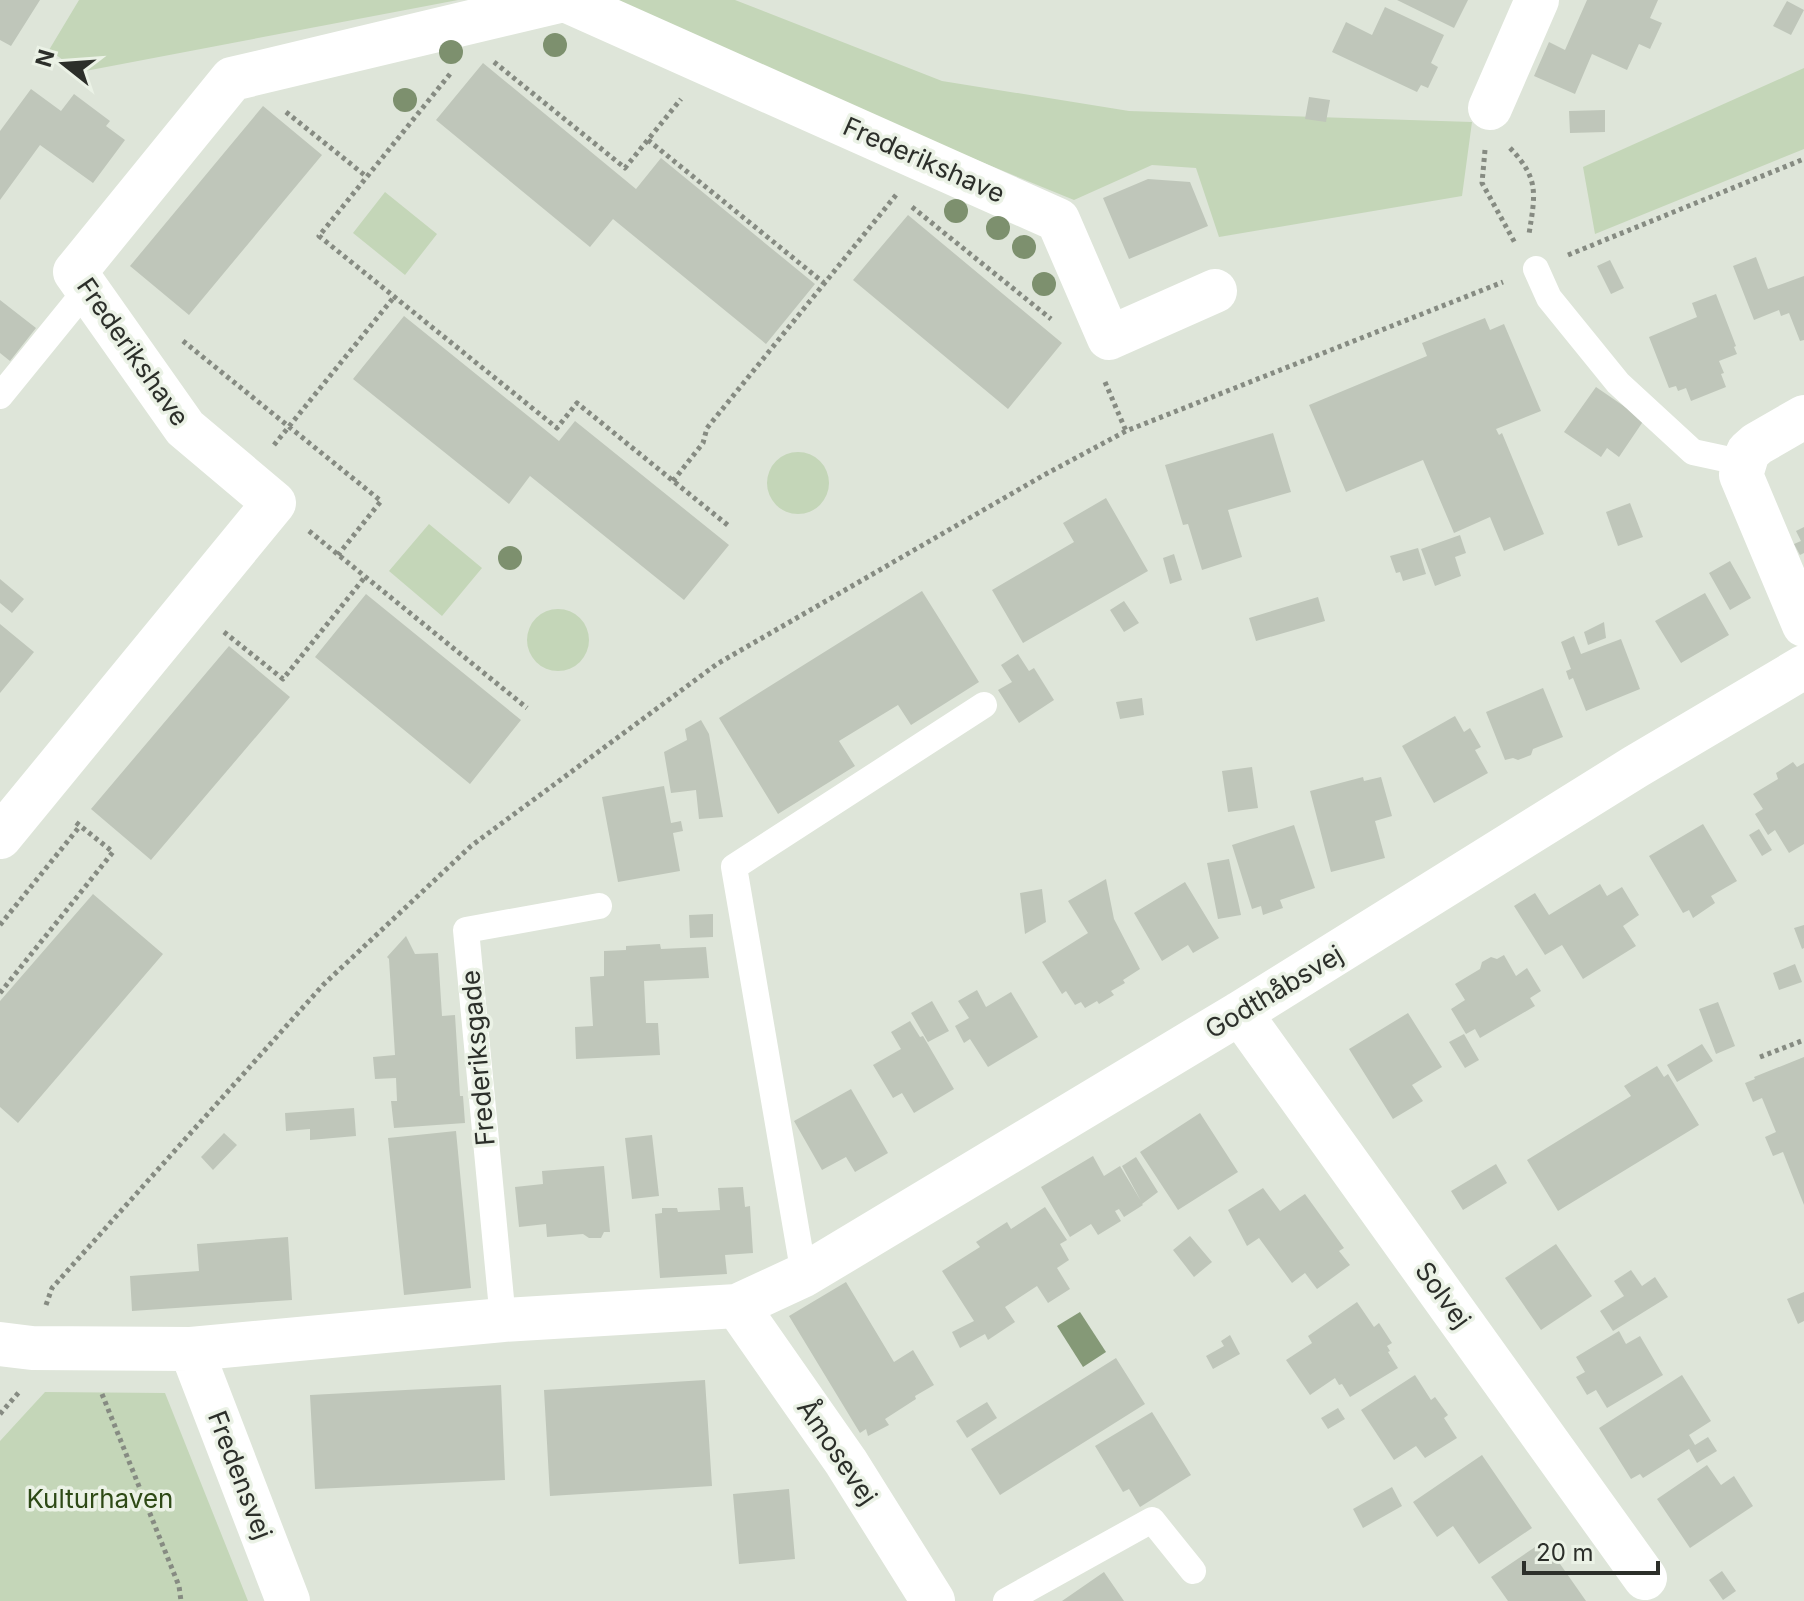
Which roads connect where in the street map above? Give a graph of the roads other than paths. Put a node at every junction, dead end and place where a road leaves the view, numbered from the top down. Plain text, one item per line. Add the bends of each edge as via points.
1 (564, 0) edge
2 (1537, 0) edge
3 (1492, 129) road end
4 (1536, 269) road end
5 (87, 289) junction
6 (1215, 291) dead end
7 (0, 396) edge
8 (1804, 417) edge
9 (1744, 463) junction
10 (1804, 625) edge
11 (1804, 667) edge
12 (984, 705) dead end
13 (0, 837) edge
14 (599, 906) dead end
15 (1240, 1013) junction
16 (804, 1275) junction
17 (737, 1306) junction
18 (503, 1320) junction
19 (16, 1346) edge
20 (191, 1349) junction
21 (1193, 1571) dead end
22 (1645, 1578) dead end
23 (288, 1601) edge
24 (933, 1601) edge
25 (1006, 1601) edge

1 - 5 street, Frederikshave via 462,36 232,79 75,272
1 - 6 street, Frederikshave via 1058,220 1109,338
2 - 3 street
4 - 9 lane via 1549,298 1618,383 1693,452
5 - 7 lane
5 - 13 street, Frederikshave via 185,428 260,491 191,605
8 - 9 street via 1757,444
9 - 10 street via 1741,475
11 - 15 street, Godthåbsvej
12 - 16 lane via 734,867
14 - 18 lane, Frederiksgade via 466,930
15 - 16 street, Godthåbsvej
15 - 22 street, Solvej
16 - 17 street, Godthåbsvej
17 - 18 street
17 - 24 street, Åmosevej via 846,1462
18 - 20 street
19 - 20 street
20 - 23 street, Fredensvej
21 - 25 lane via 1152,1520

